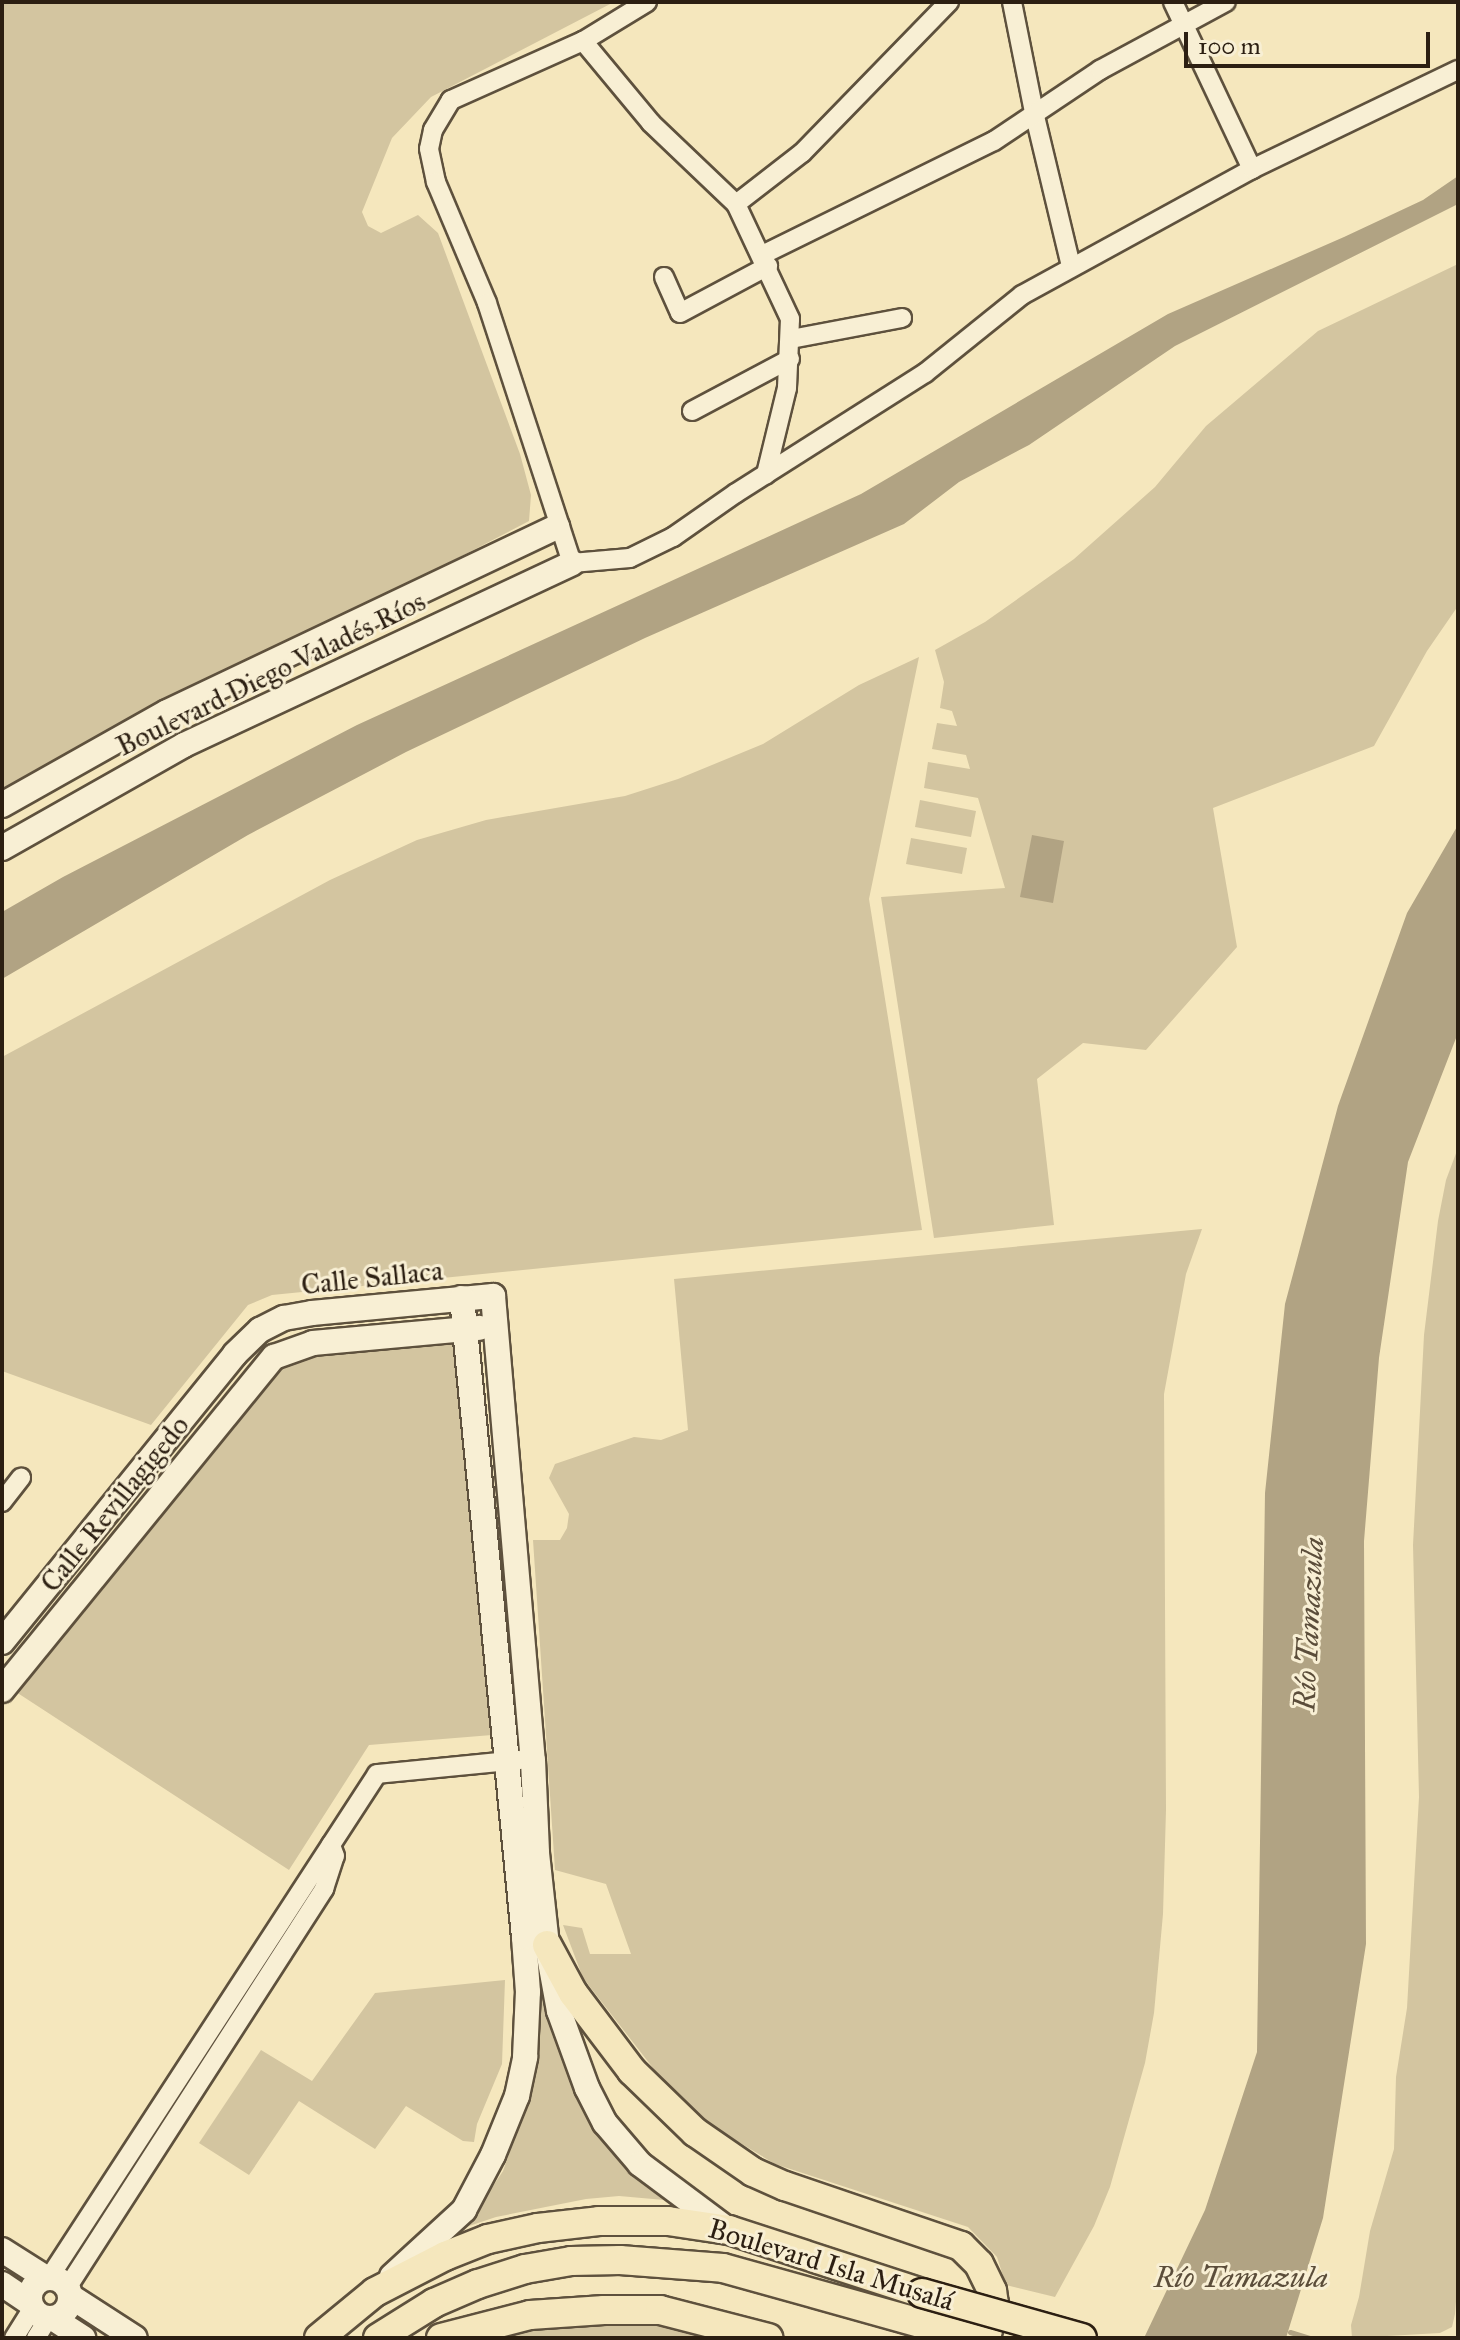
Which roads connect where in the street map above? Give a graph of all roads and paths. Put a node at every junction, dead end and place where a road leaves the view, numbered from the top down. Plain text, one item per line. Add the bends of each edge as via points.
1 (647, 2) edge
2 (949, 2) edge
3 (1012, 2) edge
4 (1173, 2) edge
5 (1226, 2) edge
6 (1185, 24) junction
7 (583, 41) junction
8 (1458, 70) edge
9 (1034, 112) junction
10 (1252, 169) junction
11 (736, 204) junction
12 (765, 260) junction
13 (1071, 266) junction
14 (664, 277) dead end
15 (902, 318) dead end
16 (791, 339) junction
17 (790, 359) junction
18 (692, 411) dead end
19 (766, 474) junction
20 (557, 527) junction
21 (572, 563) junction
22 (2, 805) edge
23 (2, 848) edge
24 (462, 1298) junction
25 (496, 1327) junction
26 (464, 1329) junction
27 (260, 1330) junction
28 (274, 1357) junction
29 (21, 1478) dead end
30 (2, 1502) edge
31 (2, 1642) edge
32 (2, 1690) edge
33 (533, 1760) junction
34 (508, 1761) junction
35 (547, 1945) junction
36 (729, 2230) junction
37 (2, 2250) edge
38 (2, 2284) edge
39 (58, 2285) junction
40 (375, 2292) junction
41 (40, 2317) edge
42 (14, 2338) edge
43 (83, 2338) edge
44 (135, 2338) edge
45 (319, 2338) edge
46 (378, 2338) edge
47 (441, 2338) edge
48 (768, 2338) edge
49 (974, 2338) edge
50 (986, 2338) edge
51 (1082, 2338) edge

1 - 7 street
2 - 11 street via 824,133
3 - 9 street
4 - 6 street
5 - 6 street
6 - 9 street
6 - 10 street
7 - 11 street via 651,123
7 - 20 street via 451,100 433,130 429,149 436,182 487,303
8 - 10 street
9 - 12 street via 994,141
9 - 13 street
10 - 13 street
11 - 12 street
12 - 14 street via 680,313
12 - 16 street via 790,319
13 - 19 street via 1022,295 925,373
15 - 16 street
16 - 17 street
17 - 18 street
17 - 19 street
19 - 21 street via 673,537 630,558
20 - 21 street
20 - 22 street, Boulevard Diego Valadés Ríos via 167,712
21 - 23 street, Boulevard Diego Valadés Ríos via 184,745
24 - 25 street, Calle Sallaca via 493,1296
24 - 26 street
24 - 27 street, Calle Sallaca via 312,1313
25 - 26 street, Calle Sallaca
25 - 33 street
26 - 28 street, Calle Sallaca via 313,1343
26 - 34 street
27 - 28 street
27 - 31 street, Calle Revillagigedo
28 - 32 street, Calle Revillagigedo
29 - 30 street
33 - 34 street
33 - 35 street
34 - 39 street via 377,1774
34 - 40 street via 528,1992 517,2096 464,2210
35 - 36 street via 568,2037 605,2123 640,2164
35 - 50 main road via 573,1993 632,2071 706,2141 785,2186 961,2246 979,2264 992,2291
36 - 40 main road, Boulevard Isla Musalá via 668,2221 538,2228 488,2239
36 - 51 main road, Boulevard Isla Musalá, bridge
37 - 39 street
38 - 41 street
39 - 41 street via 68,2308
39 - 41 street via 31,2290
39 - 44 street
40 - 45 main road, Boulevard Isla Musalá
41 - 42 street
41 - 43 street
46 - 49 main road, Boulevard Isla Musalá via 434,2303 478,2284 571,2261 620,2260 723,2268
47 - 48 main road via 530,2315 604,2310 660,2310

